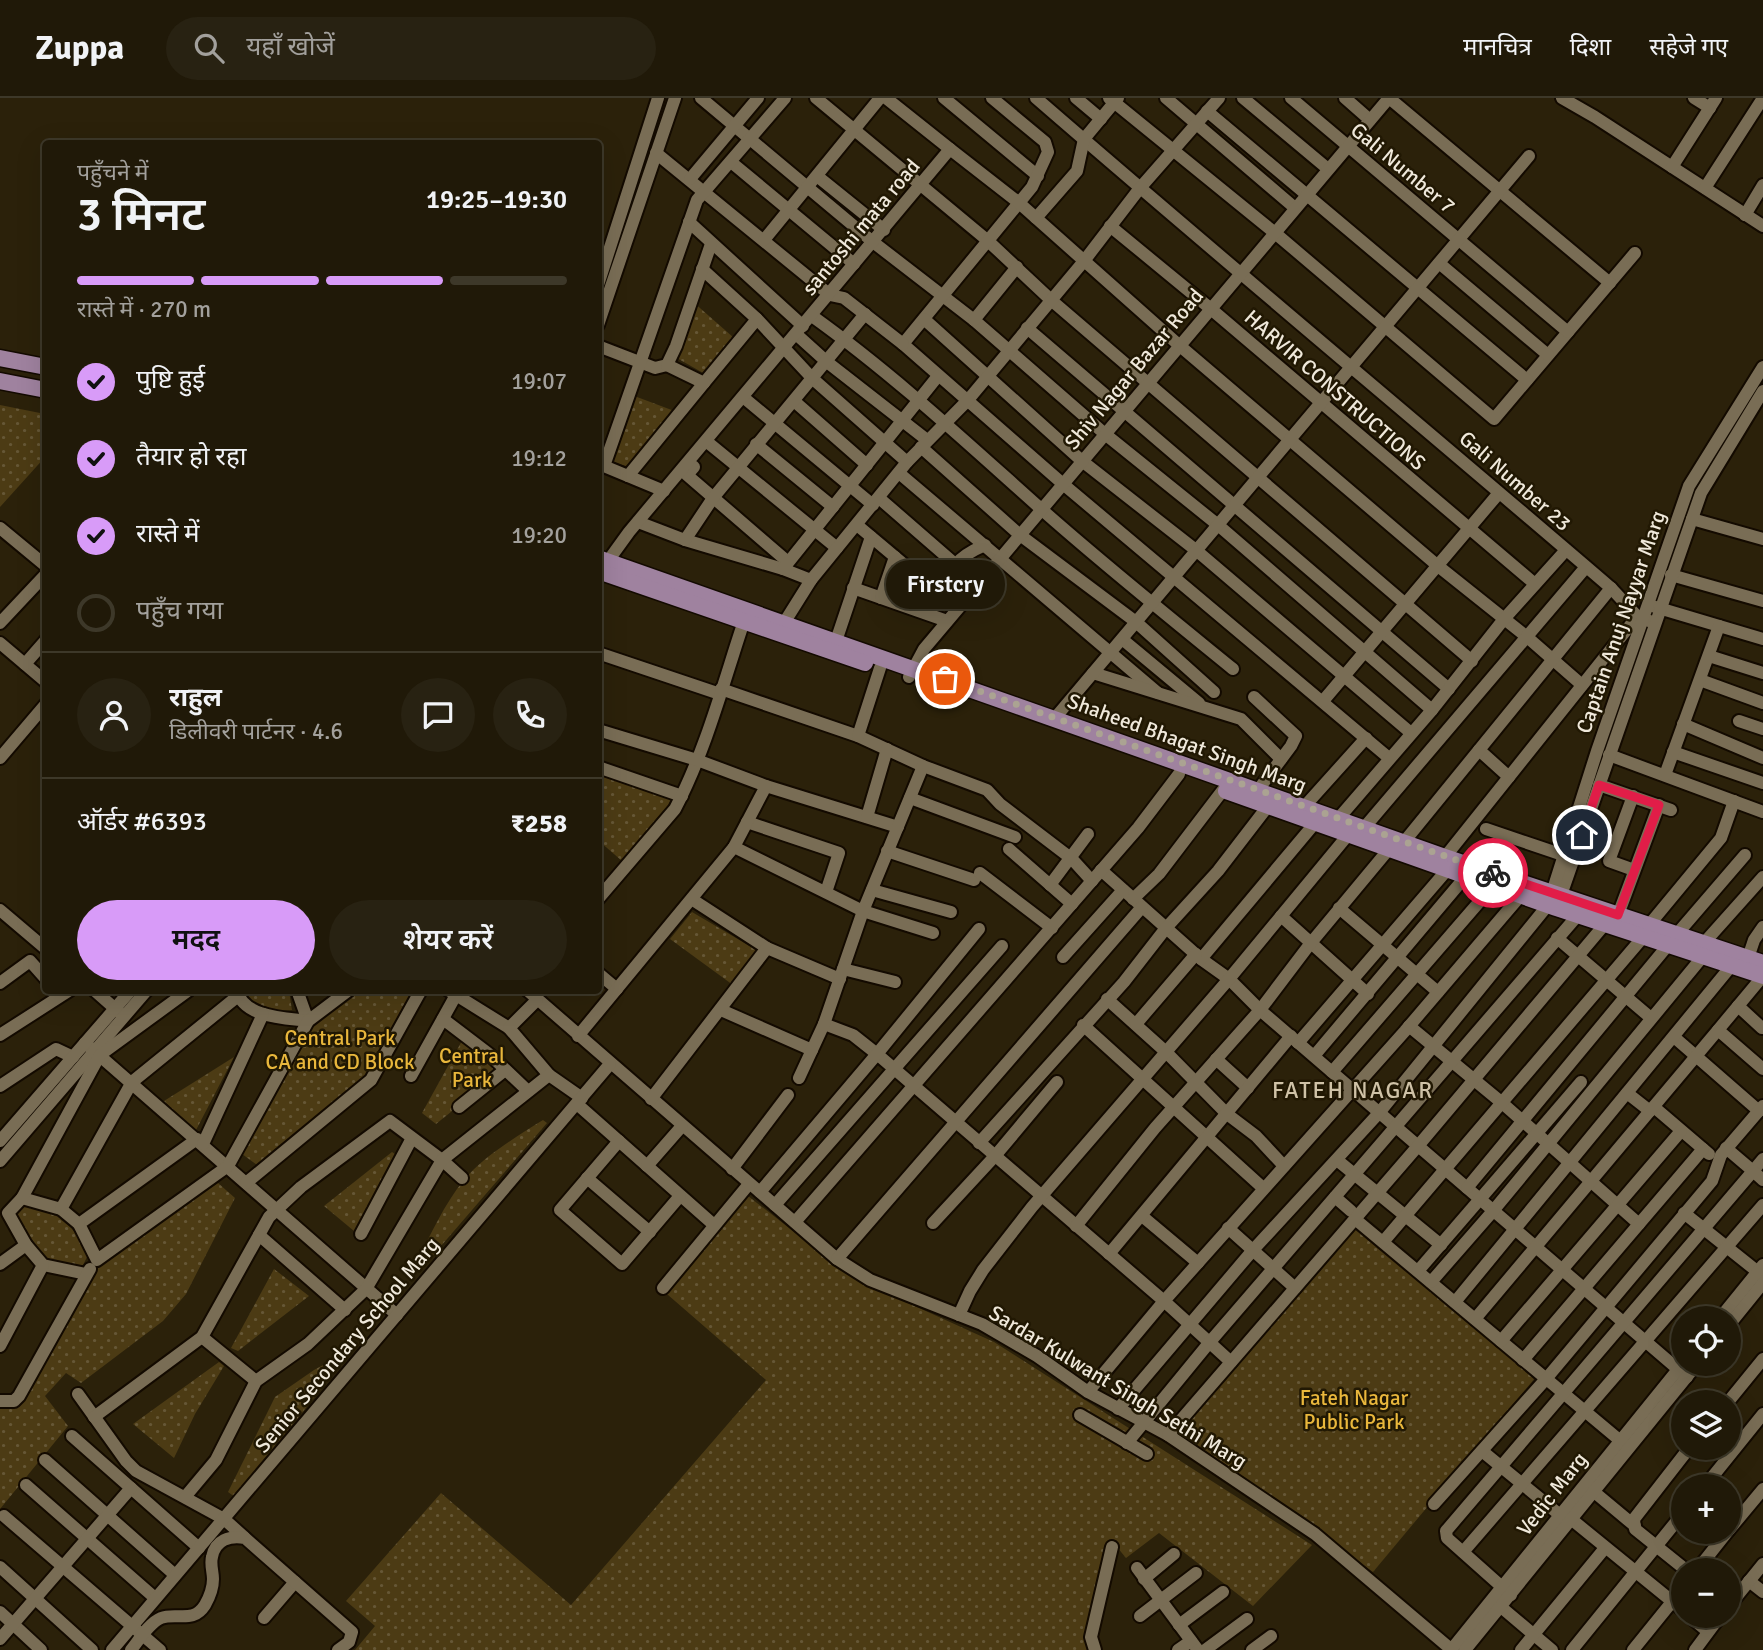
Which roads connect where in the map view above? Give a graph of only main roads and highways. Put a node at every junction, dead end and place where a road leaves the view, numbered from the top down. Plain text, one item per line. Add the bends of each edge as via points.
1 (0, 358) edge
2 (42, 366) edge
3 (0, 381) edge
4 (42, 389) edge
5 (602, 563) edge
6 (911, 673) junction
7 (1396, 846) junction
8 (1446, 864) junction
9 (1554, 900) junction
10 (1611, 919) junction
11 (1704, 949) junction
12 (1755, 960) edge
13 (1763, 976) edge

1 - 2 main road
3 - 4 main road
5 - 6 main road, Shaheed Bhagat Singh Marg via 836,641
5 - 6 main road, Shaheed Bhagat Singh Marg via 744,621 880,668
6 - 7 main road, Shaheed Bhagat Singh Marg via 1348,835
6 - 7 main road, Shaheed Bhagat Singh Marg via 1258,790 1364,828
7 - 8 main road, Shaheed Bhagat Singh Marg
8 - 9 main road, Shaheed Bhagat Singh Marg
8 - 9 main road, Shaheed Bhagat Singh Marg via 1493,886
9 - 10 main road, Shaheed Bhagat Singh Marg
9 - 10 main road, Shaheed Bhagat Singh Marg via 1578,915
10 - 11 main road, Shaheed Bhagat Singh Marg
11 - 12 main road, Shaheed Bhagat Singh Marg
11 - 13 main road, Shaheed Bhagat Singh Marg

